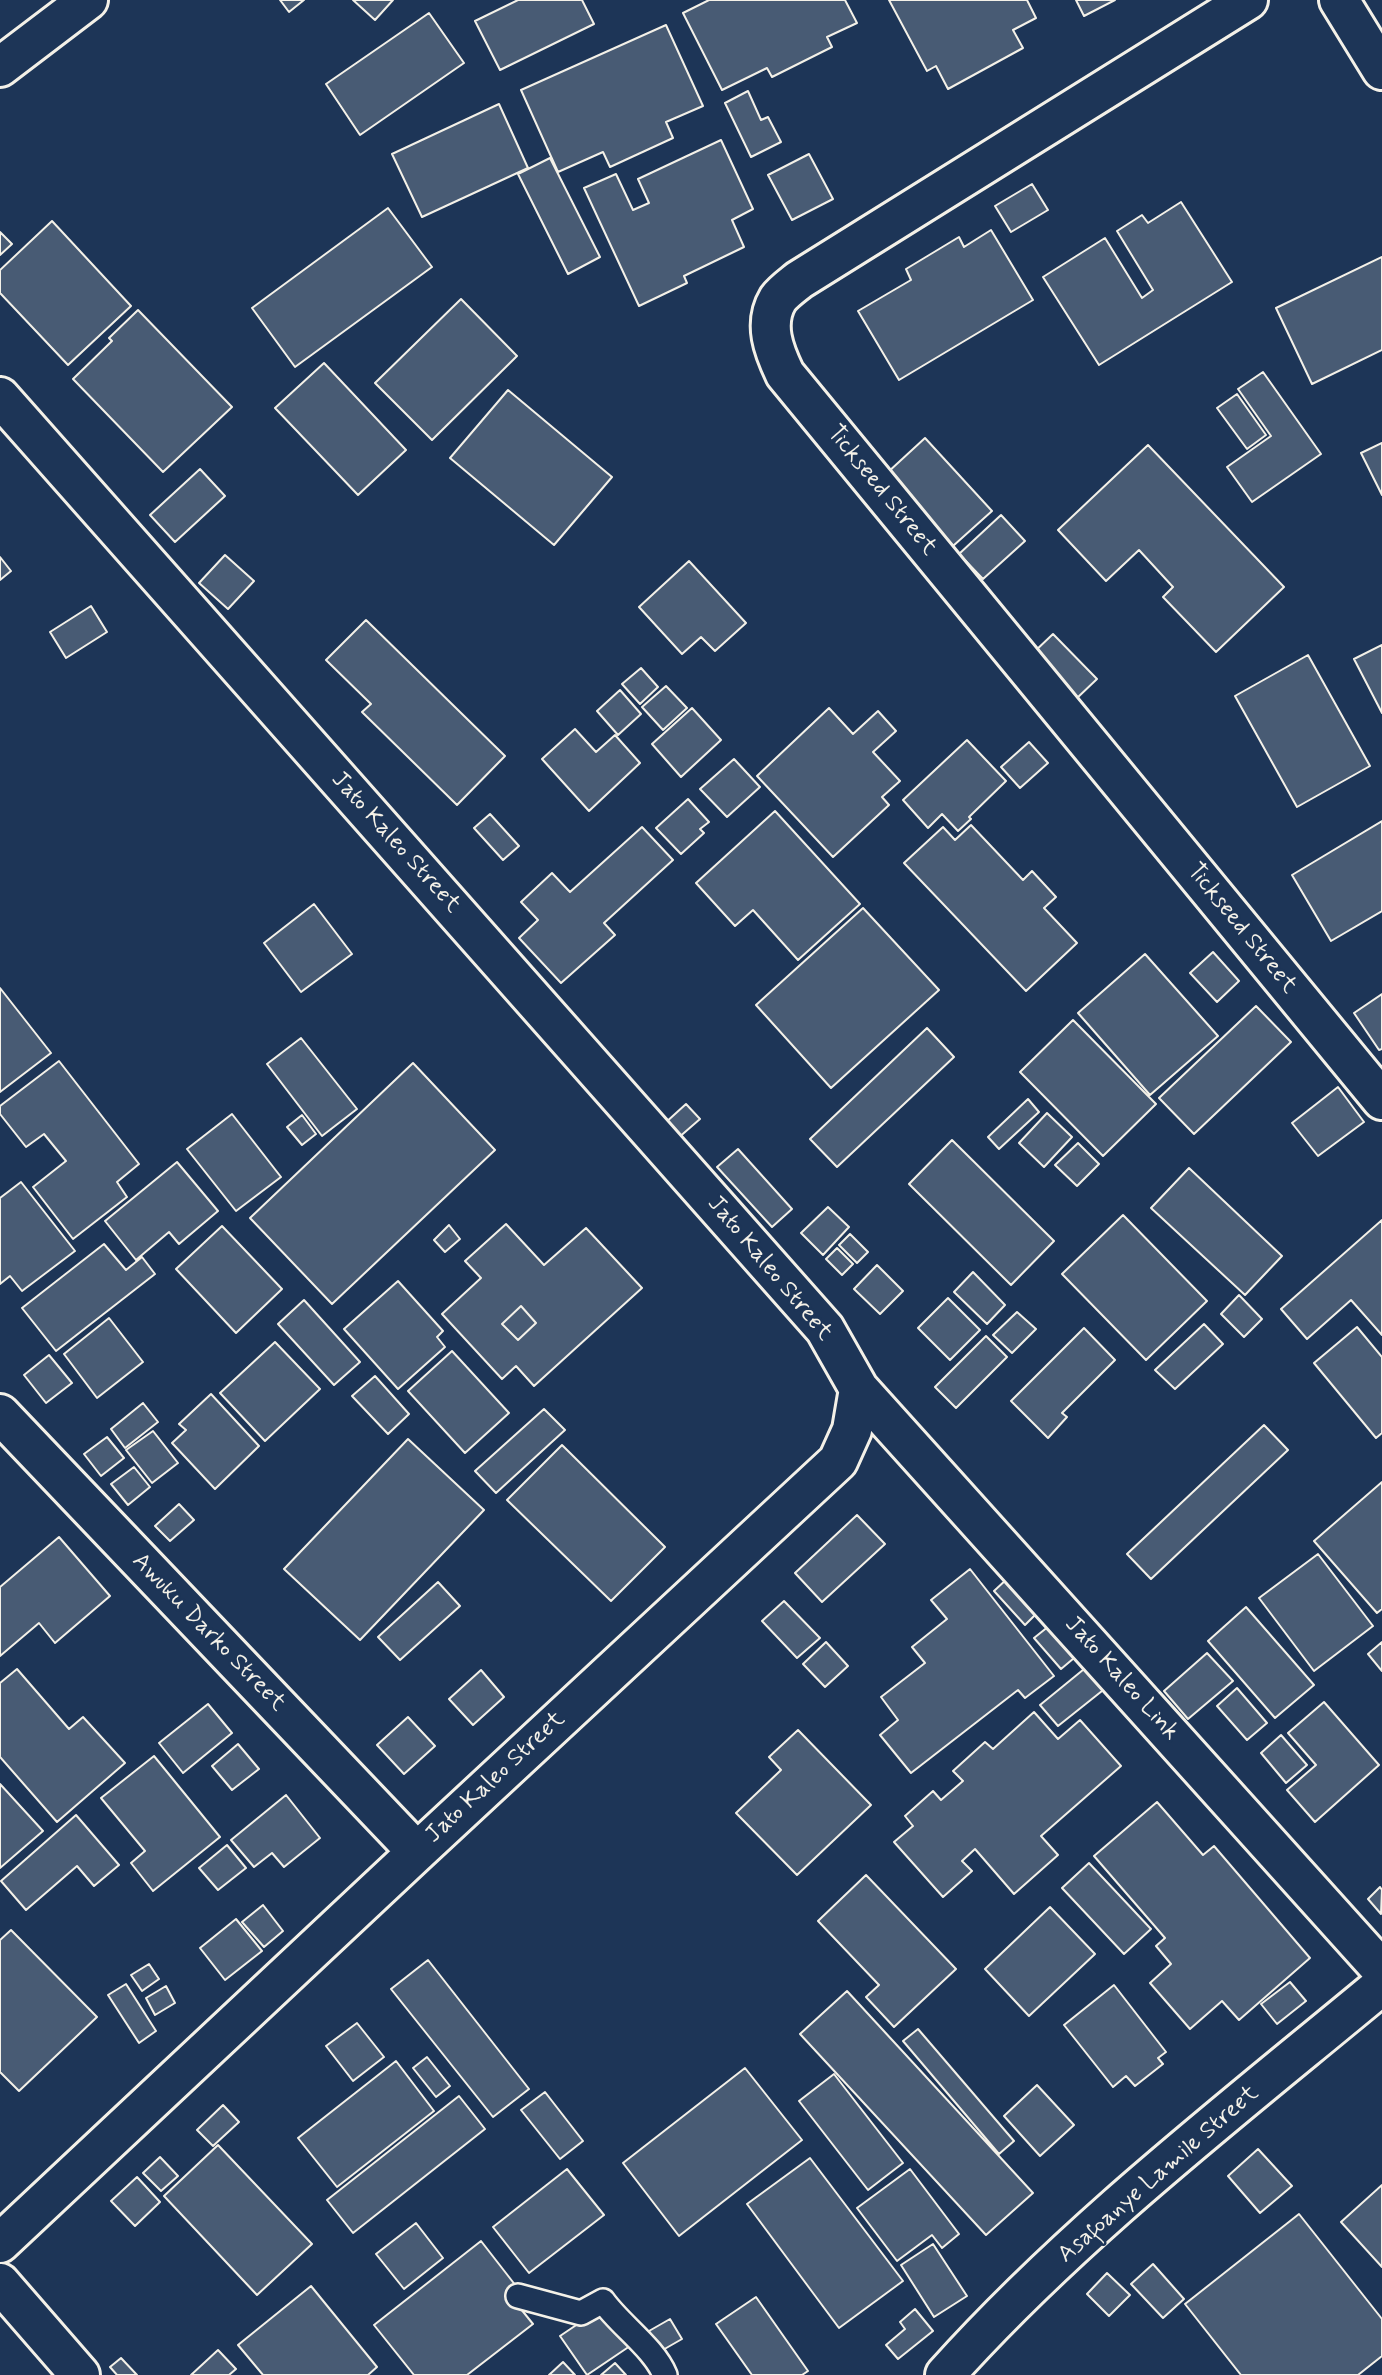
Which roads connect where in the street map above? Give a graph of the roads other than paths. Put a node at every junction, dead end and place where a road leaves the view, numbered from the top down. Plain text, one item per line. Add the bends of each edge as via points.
1 (88, 0) edge
2 (1248, 0) edge
3 (1339, 0) edge
4 (0, 67) edge
5 (1382, 71) edge
6 (0, 397) edge
7 (1382, 1100) edge
8 (859, 1389) junction
9 (0, 1414) edge
10 (417, 1852) junction
11 (1382, 1970) edge
12 (1382, 1985) edge
13 (0, 2244) edge
14 (0, 2283) edge
15 (518, 2296) dead end
16 (80, 2375) edge
17 (665, 2375) edge
18 (945, 2375) edge

1 - 4 street
2 - 7 street, Tickseed Street via 799,280 779,299 771,322 772,347 785,374
3 - 5 street
6 - 8 street, Jato Kaleo Street via 825,1329
8 - 10 street, Jato Kaleo Street via 852,1430 838,1461
8 - 11 street, Jato Kaleo Link
9 - 10 street, Awuku Darko Street
10 - 13 street, Jato Kaleo Street
12 - 18 street, Asafoanye Lamile Street via 1122,2202
14 - 16 street
15 - 17 lane via 581,2313 603,2301

